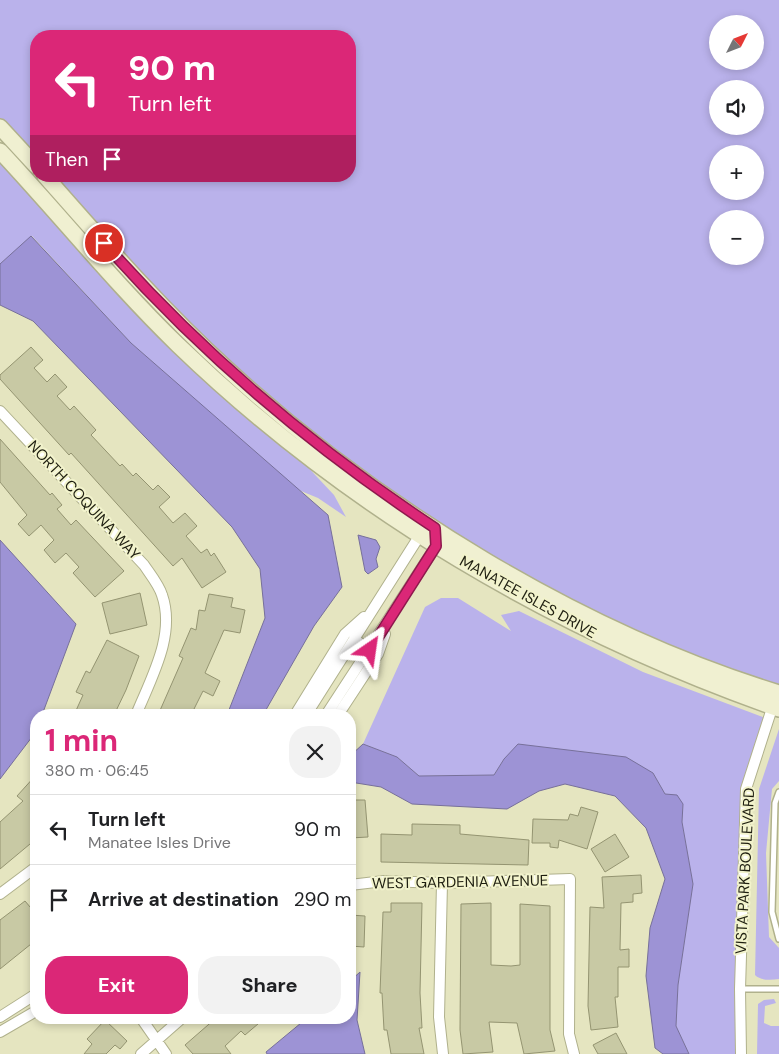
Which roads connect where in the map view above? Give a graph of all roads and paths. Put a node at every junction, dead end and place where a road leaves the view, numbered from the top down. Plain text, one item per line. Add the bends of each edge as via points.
1 (0, 127) edge
2 (19, 147) junction
3 (2, 156) edge
4 (30, 159) edge
5 (50, 182) edge
6 (0, 411) edge
7 (435, 528) junction
8 (420, 535) junction
9 (436, 546) junction
10 (374, 608) junction
11 (389, 620) junction
12 (354, 639) junction
13 (370, 650) junction
14 (778, 692) edge
15 (315, 701) junction
16 (776, 708) edge
17 (138, 709) edge
18 (299, 709) edge
19 (310, 709) edge
20 (326, 709) edge
21 (336, 709) edge
22 (337, 709) edge
23 (779, 792) edge
24 (30, 872) edge
25 (356, 883) edge
26 (442, 884) junction
27 (0, 894) edge
28 (779, 939) edge
29 (779, 988) edge
30 (740, 989) junction
31 (30, 998) edge
32 (30, 1014) edge
33 (0, 1017) edge
34 (145, 1024) edge
35 (175, 1024) edge
36 (0, 1032) edge
37 (155, 1040) junction
38 (141, 1054) edge
39 (166, 1054) edge
40 (443, 1054) edge
41 (574, 1054) edge
42 (741, 1054) edge

1 - 2 street
2 - 3 street
2 - 4 street
3 - 8 street, MANATEE ISLES DRIVE via 178,345 220,384 276,433
5 - 7 street, MANATEE ISLES DRIVE via 128,270 227,369 329,454
6 - 17 street, NORTH COQUINA WAY via 144,564 162,594 166,617 164,645
7 - 8 street
7 - 9 street
7 - 14 street, MANATEE ISLES DRIVE via 513,575 604,622 669,652
8 - 9 street, MANATEE ISLES DRIVE
8 - 10 street
9 - 11 street
9 - 16 street, MANATEE ISLES DRIVE via 495,582 594,634 655,662
10 - 12 street
10 - 18 street via 345,634
11 - 13 street
11 - 22 street via 378,654
12 - 13 street
12 - 15 street
13 - 21 street
14 - 16 street, VISTA PARK BOULEVARD
15 - 19 street
15 - 20 street
16 - 30 street, VISTA PARK BOULEVARD via 746,789
23 - 28 lane via 775,803 772,912
24 - 27 street
25 - 26 street, WEST GARDENIA AVENUE via 384,881
26 - 40 street via 438,1017
26 - 41 street, WEST GARDENIA AVENUE via 570,879 569,1034
29 - 30 lane
30 - 42 street, VISTA PARK BOULEVARD
31 - 33 street
32 - 36 street
34 - 37 street
35 - 37 street
37 - 38 street
37 - 39 street

